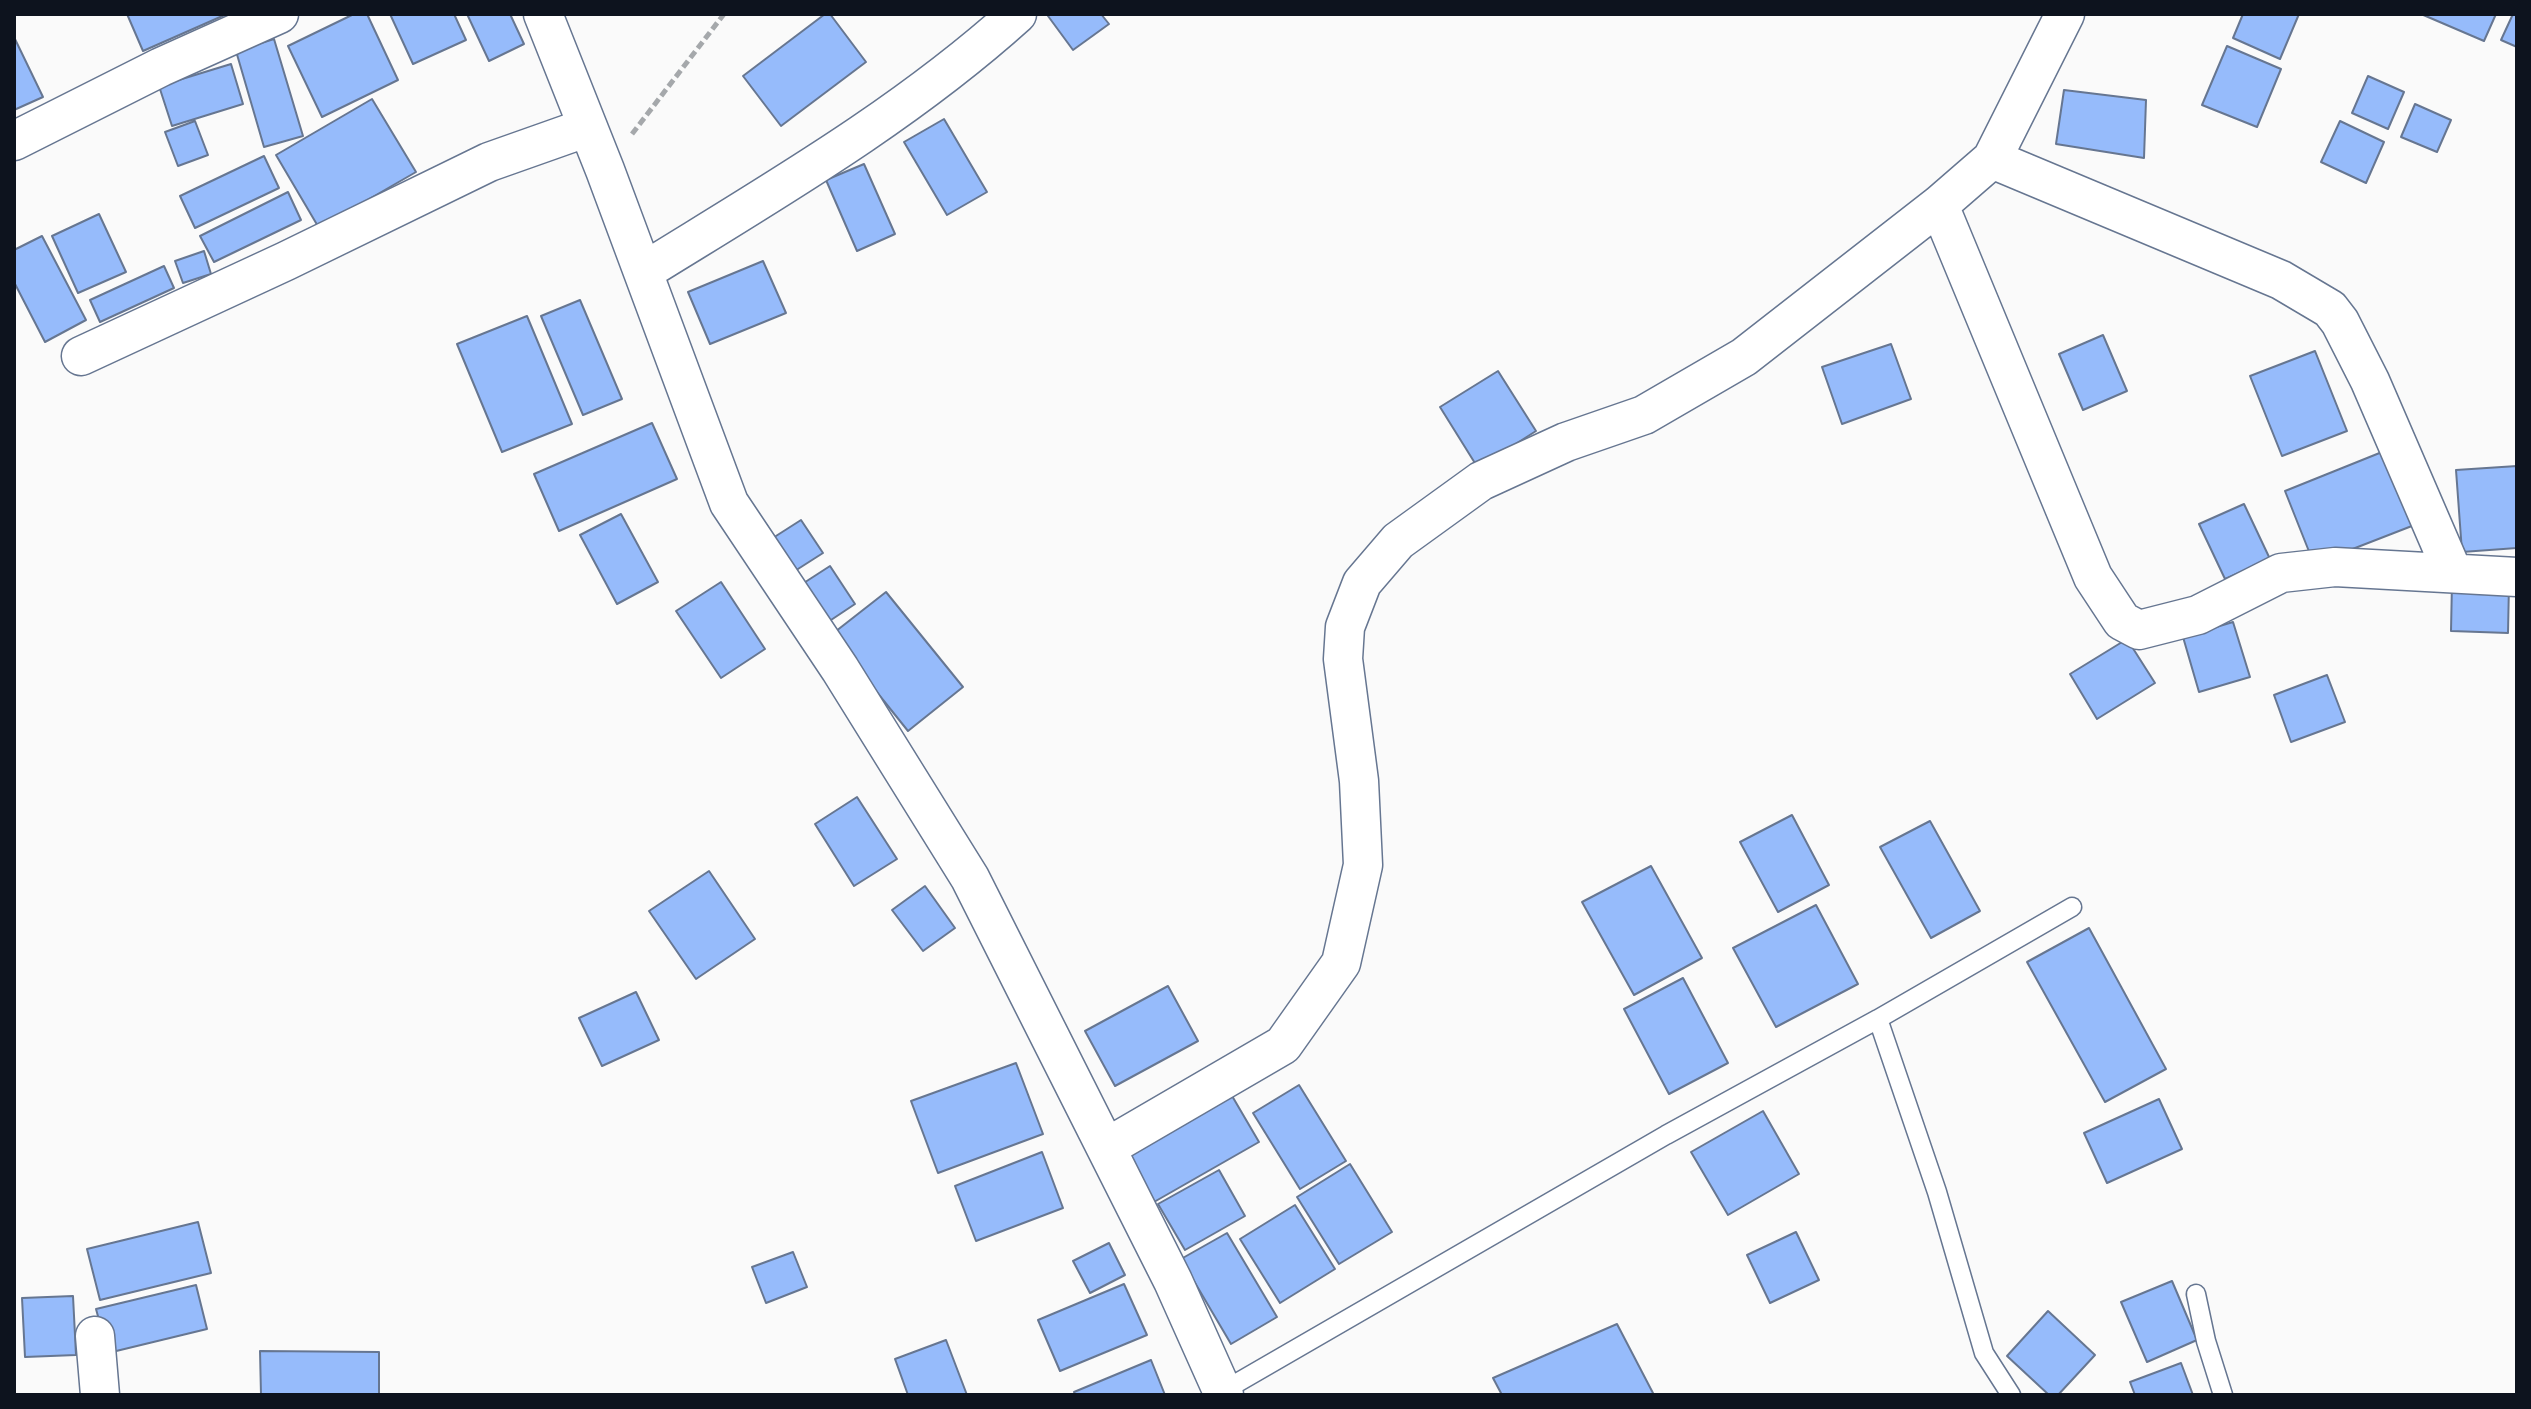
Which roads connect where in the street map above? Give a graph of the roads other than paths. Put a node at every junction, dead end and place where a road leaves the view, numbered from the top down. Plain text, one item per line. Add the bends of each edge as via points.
1 (279, 14) edge
2 (543, 14) edge
3 (1017, 14) edge
4 (2065, 14) edge
5 (588, 127) junction
6 (14, 141) edge
7 (1992, 159) junction
8 (1939, 205) junction
9 (643, 272) junction
10 (81, 356) dead end
11 (2453, 573) junction
12 (2517, 577) edge
13 (2072, 907) dead end
14 (1878, 1019) junction
15 (1106, 1148) junction
16 (2196, 1294) dead end
17 (95, 1336) dead end
18 (1224, 1393) edge
19 (100, 1395) edge
20 (2011, 1395) edge
21 (2223, 1395) edge

1 - 6 street
2 - 5 street
3 - 9 street via 969,57 844,148
4 - 7 street
5 - 9 street
5 - 10 street via 489,162
7 - 8 street
7 - 11 street via 2281,280 2330,309 2370,381
8 - 11 street via 2093,577 2122,621 2139,630 2198,615 2281,573 2335,567
8 - 15 street via 1744,357 1644,415 1566,442 1481,481 1398,541 1362,583 1345,627 1343,659 1359,781 1363,865 1341,963 1283,1045
9 - 15 street via 729,503 970,878
11 - 12 street
13 - 14 lane
14 - 18 lane via 1666,1135
14 - 20 lane via 1984,1353
15 - 18 street
16 - 21 lane
17 - 19 street

